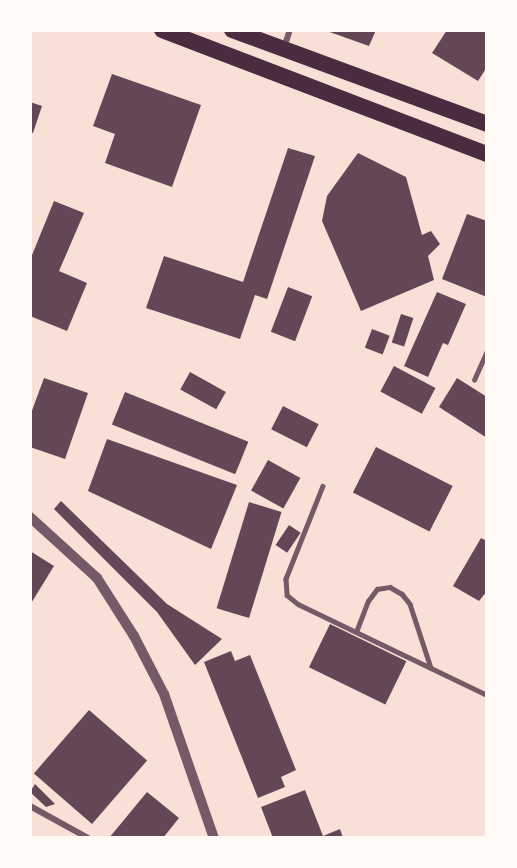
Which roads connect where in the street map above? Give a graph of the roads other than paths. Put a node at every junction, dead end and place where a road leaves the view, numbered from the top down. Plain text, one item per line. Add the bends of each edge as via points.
1 (162, 30) edge
2 (232, 30) edge
3 (290, 30) edge
4 (283, 49) junction
5 (487, 124) edge
6 (487, 154) edge
7 (487, 351) edge
8 (474, 380) dead end
9 (323, 486) dead end
10 (30, 517) edge
11 (356, 632) junction
12 (431, 668) junction
13 (487, 695) edge
14 (30, 806) edge
15 (88, 838) edge
16 (214, 838) edge

1 - 6 highway
2 - 4 highway
3 - 4 street
4 - 5 highway
7 - 8 lane
9 - 11 lane via 286,579 287,595
10 - 16 street via 97,578 134,636 164,694
11 - 12 lane
11 - 12 lane via 377,589 390,587 410,604
12 - 13 lane
14 - 15 street

